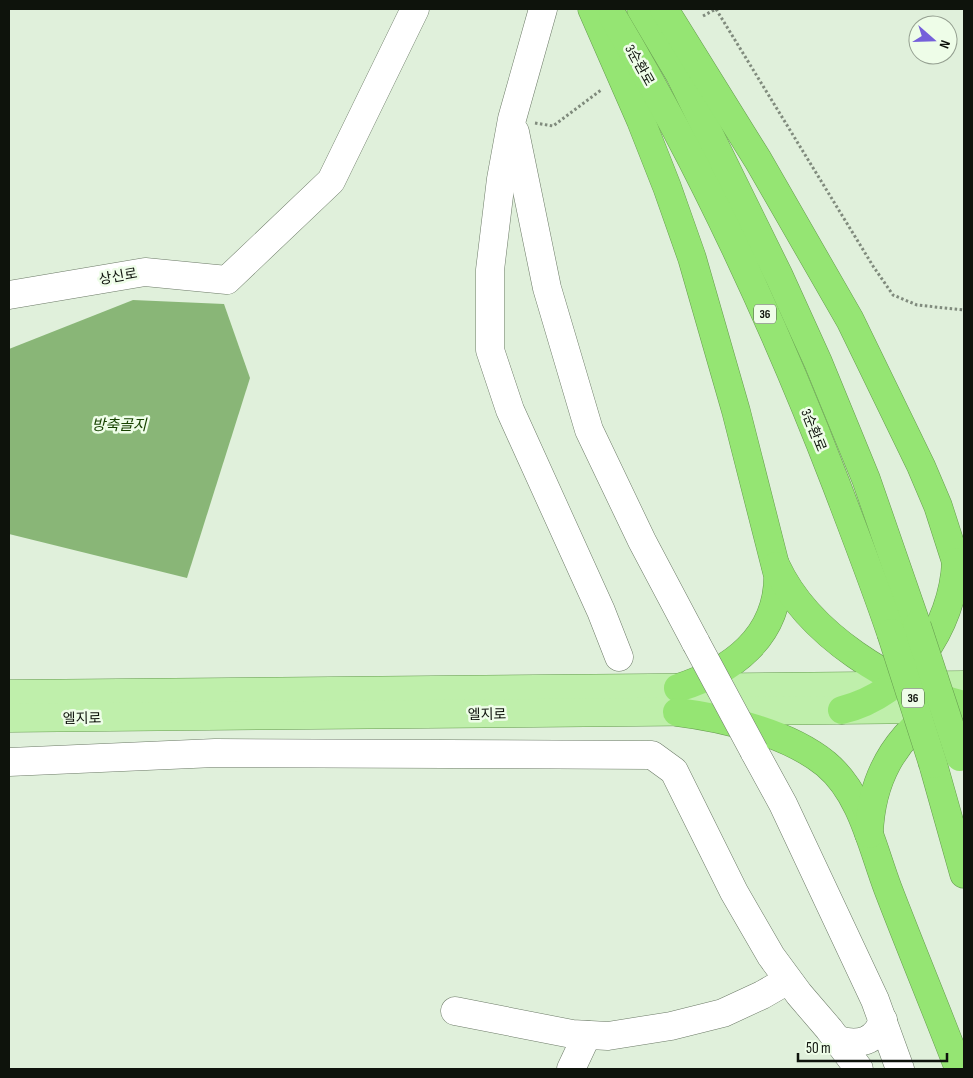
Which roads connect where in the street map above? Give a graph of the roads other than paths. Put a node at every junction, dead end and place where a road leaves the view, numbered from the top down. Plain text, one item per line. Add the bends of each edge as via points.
1 (415, 9) edge
2 (544, 9) edge
3 (592, 9) edge
4 (609, 9) edge
5 (641, 9) edge
6 (664, 9) edge
7 (512, 119) junction
8 (9, 295) edge
9 (776, 566) junction
10 (960, 572) edge
11 (619, 657) dead end
12 (9, 694) edge
13 (846, 698) junction
14 (931, 698) edge
15 (678, 700) junction
16 (9, 718) edge
17 (963, 754) edge
18 (9, 762) edge
19 (869, 835) junction
20 (964, 874) edge
21 (788, 980) junction
22 (455, 1011) dead end
23 (883, 1020) junction
24 (587, 1035) junction
25 (838, 1040) junction
26 (571, 1069) edge
27 (859, 1069) edge
28 (900, 1069) edge
29 (959, 1069) edge

1 - 8 street, 상신로 via 331,182 227,280 145,272
2 - 7 street
3 - 9 highway via 668,187 692,258
4 - 20 highway, 3순환로 / 36, bridge via 680,139 771,326 810,418 891,633
5 - 17 highway, 3순환로 / 36, bridge via 680,75 818,362 866,479
6 - 10 highway via 758,160 850,320 921,466
7 - 11 street via 490,270 490,350 510,410
7 - 23 street, bridge via 547,288 589,430 642,542 787,813
9 - 14 highway via 798,600 823,629 863,659
9 - 15 highway via 776,599 770,619 758,638 724,668 699,681
10 - 14 highway via 942,622 914,665
12 - 15 main road, 엘지로
13 - 14 main road, 엘지로
13 - 14 highway via 851,708
13 - 15 main road, 엘지로
14 - 17 highway
14 - 19 highway via 886,764 875,790
15 - 16 main road, 엘지로
15 - 19 highway via 708,717 762,731 817,757 842,781
18 - 21 street via 215,753 652,755 674,771 734,892
19 - 29 highway
21 - 24 street via 723,1013 671,1026 608,1036
21 - 25 street
22 - 24 street
23 - 25 street via 878,1032 869,1040 854,1043
23 - 28 street
24 - 26 street
25 - 27 street

